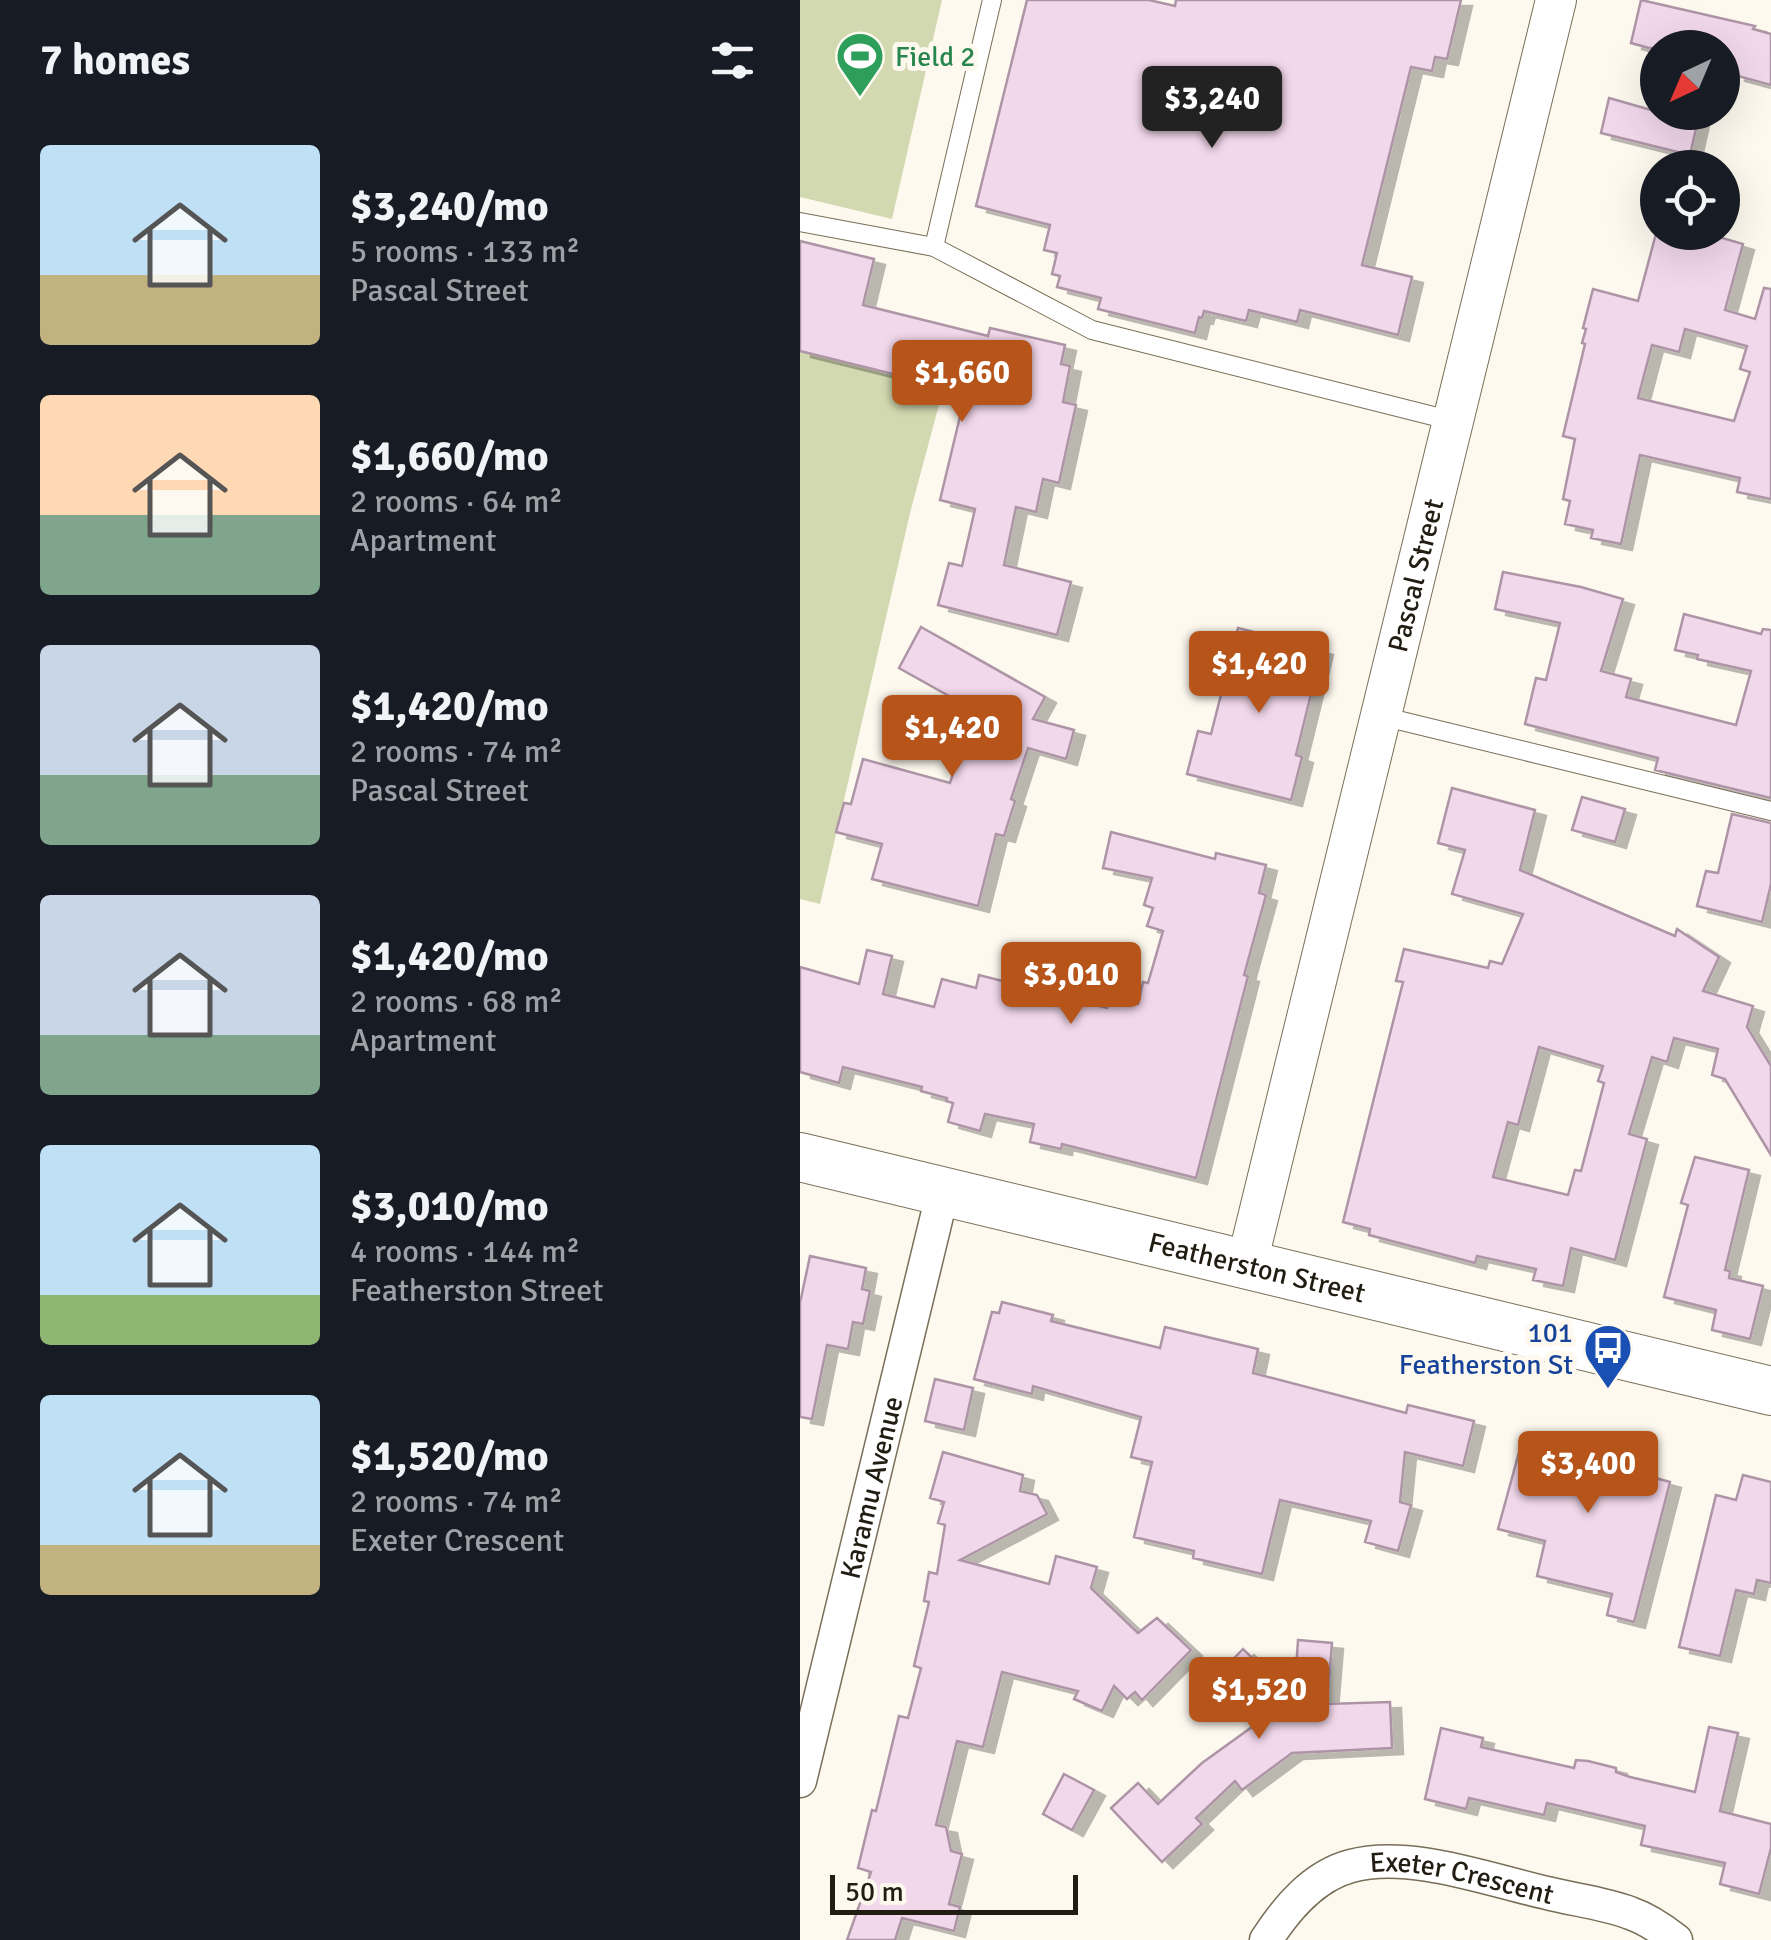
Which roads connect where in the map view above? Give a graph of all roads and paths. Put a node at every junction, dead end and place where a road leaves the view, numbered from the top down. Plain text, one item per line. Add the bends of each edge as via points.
1 (992, 0) edge
2 (1556, 0) edge
3 (800, 222) edge
4 (934, 246) junction
5 (1454, 421) junction
6 (1381, 716) junction
7 (1771, 811) edge
8 (800, 1157) edge
9 (943, 1192) junction
10 (1246, 1266) junction
11 (1771, 1391) edge
12 (800, 1781) edge
13 (1266, 1940) edge
14 (1676, 1940) edge

1 - 4 lane
2 - 5 street, Pascal Street
3 - 4 lane
4 - 5 lane via 1092,330
5 - 6 street, Pascal Street
6 - 7 lane
6 - 10 street, Pascal Street
8 - 9 main road, Featherston Street
9 - 10 main road, Featherston Street
9 - 12 street, Karamu Avenue
10 - 11 main road, Featherston Street
13 - 14 street, Exeter Crescent via 1286,1909 1317,1882 1348,1866 1384,1860 1628,1912

